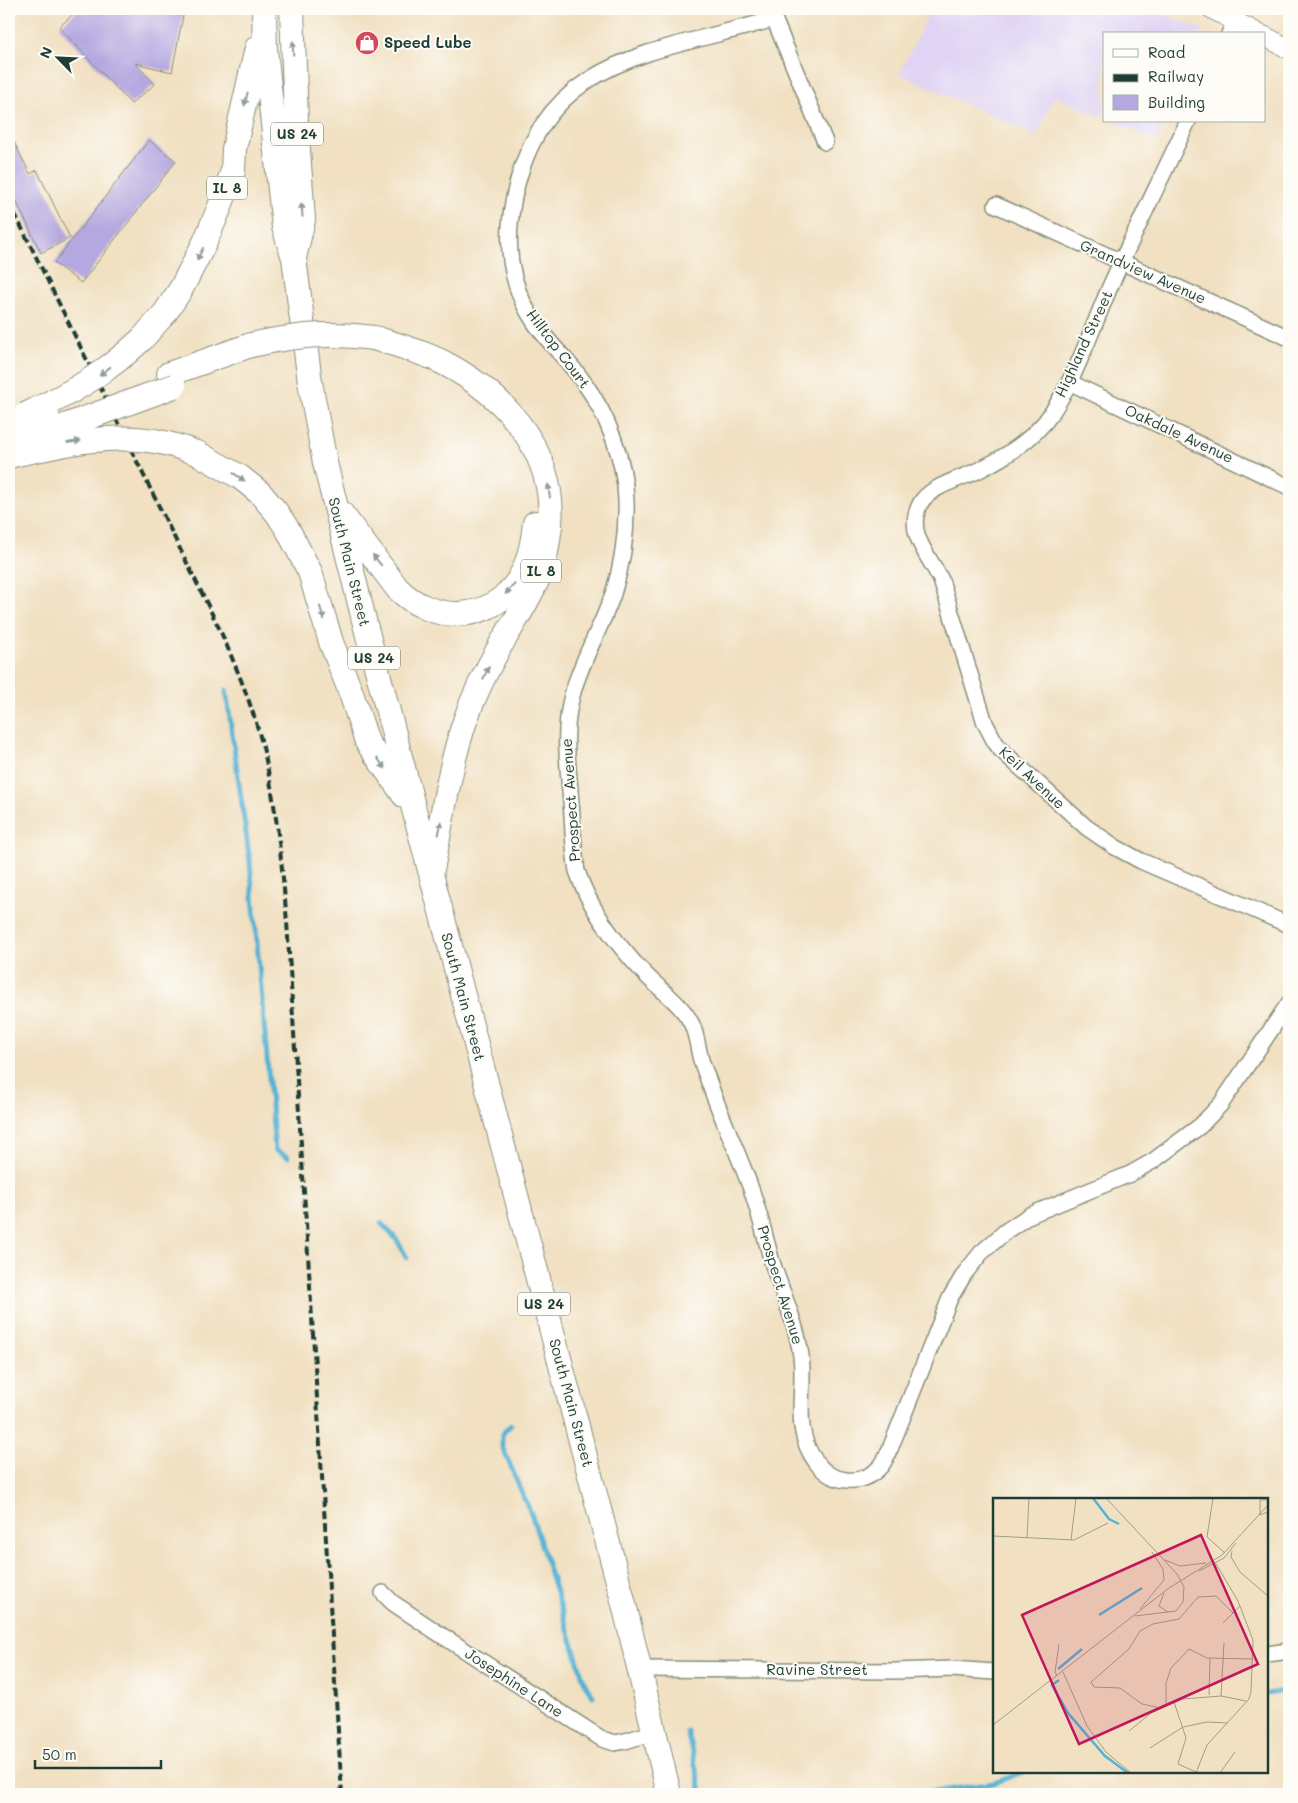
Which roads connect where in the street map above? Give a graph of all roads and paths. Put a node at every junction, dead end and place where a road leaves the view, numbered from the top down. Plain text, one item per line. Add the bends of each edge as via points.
1 (292, 9) edge
2 (1212, 9) edge
3 (263, 13) edge
4 (772, 14) edge
5 (1232, 27) edge
6 (1251, 32) edge
7 (1266, 37) edge
8 (1289, 50) edge
9 (1188, 122) edge
10 (825, 142) dead end
11 (996, 205) dead end
12 (294, 258) junction
13 (1122, 262) junction
14 (1289, 338) edge
15 (373, 346) junction
16 (171, 380) junction
17 (1069, 382) junction
18 (9, 423) edge
19 (9, 429) edge
20 (9, 447) edge
21 (617, 448) joint
22 (9, 456) edge
23 (1289, 486) edge
24 (336, 507) junction
25 (918, 510) joint
26 (413, 809) junction
27 (431, 876) junction
28 (1289, 925) edge
29 (1289, 1003) edge
30 (383, 1593) dead end
31 (1289, 1651) edge
32 (1268, 1654) edge
33 (640, 1669) junction
34 (993, 1672) edge
35 (655, 1732) junction
36 (669, 1794) edge

12 -> 1 main road, South Main Street / US 24 via 303,220
2 - 5 street
3 - 12 main road, South Main Street via 284,227
3 -> 18 main road, IL 8, bridge via 234,149 233,171 205,242 181,289 142,339 100,375
4 - 10 street
4 - 21 street, Hilltop Court via 737,30 659,49 611,67 575,89 555,107 526,157 514,196 509,236 510,263 518,292 532,318 583,381
5 - 6 street
7 - 8 street
9 - 13 street, Highland Street
11 - 13 street, Grandview Avenue
12 - 24 main road, South Main Street / US 24 via 310,382
13 - 14 street, Grandview Avenue
13 - 17 street, Highland Street
15 - 16 main road, IL 8 via 352,350 313,348 253,352
15 -> 24 main road, IL 8 via 452,383 500,424 515,443 532,481 536,509 533,542 521,576 506,594 490,606 474,612 441,613 414,602 397,588
27 -> 15 main road, IL 8 via 466,718 485,676 530,597 544,562 551,524 550,492 539,455 518,422 494,397 443,363 403,346
16 - 19 main road, IL 8, bridge
16 - 20 main road, IL 8, bridge
17 - 23 street, Oakdale Avenue
17 - 25 street, Highland Street via 1044,423 1021,445 931,492
21 - 29 street, Prospect Avenue via 626,496 622,561 612,596 573,691 566,729 577,871 593,908 625,952 679,1007 692,1025 700,1058 756,1206 795,1328 802,1369 802,1433 810,1452 824,1470 851,1481 881,1466 950,1298 981,1253 1030,1215 1130,1174 1154,1161 1200,1126 1221,1104
22 -> 26 main road, bridge via 71,442 142,439 197,453 240,477 260,493 288,530 310,572 367,742
24 - 26 main road, South Main Street / US 24
25 - 28 street, Keil Avenue via 917,536 941,580 984,723 1002,750 1066,810 1115,847
26 - 27 main road, South Main Street / US 24
27 - 33 main road, South Main Street / US 24
30 - 35 street, Josephine Lane via 435,1632 602,1739 614,1743
31 - 32 street
33 - 34 street, Ravine Street via 952,1669
33 - 35 main road, South Main Street / US 24
35 - 36 main road, US 24

